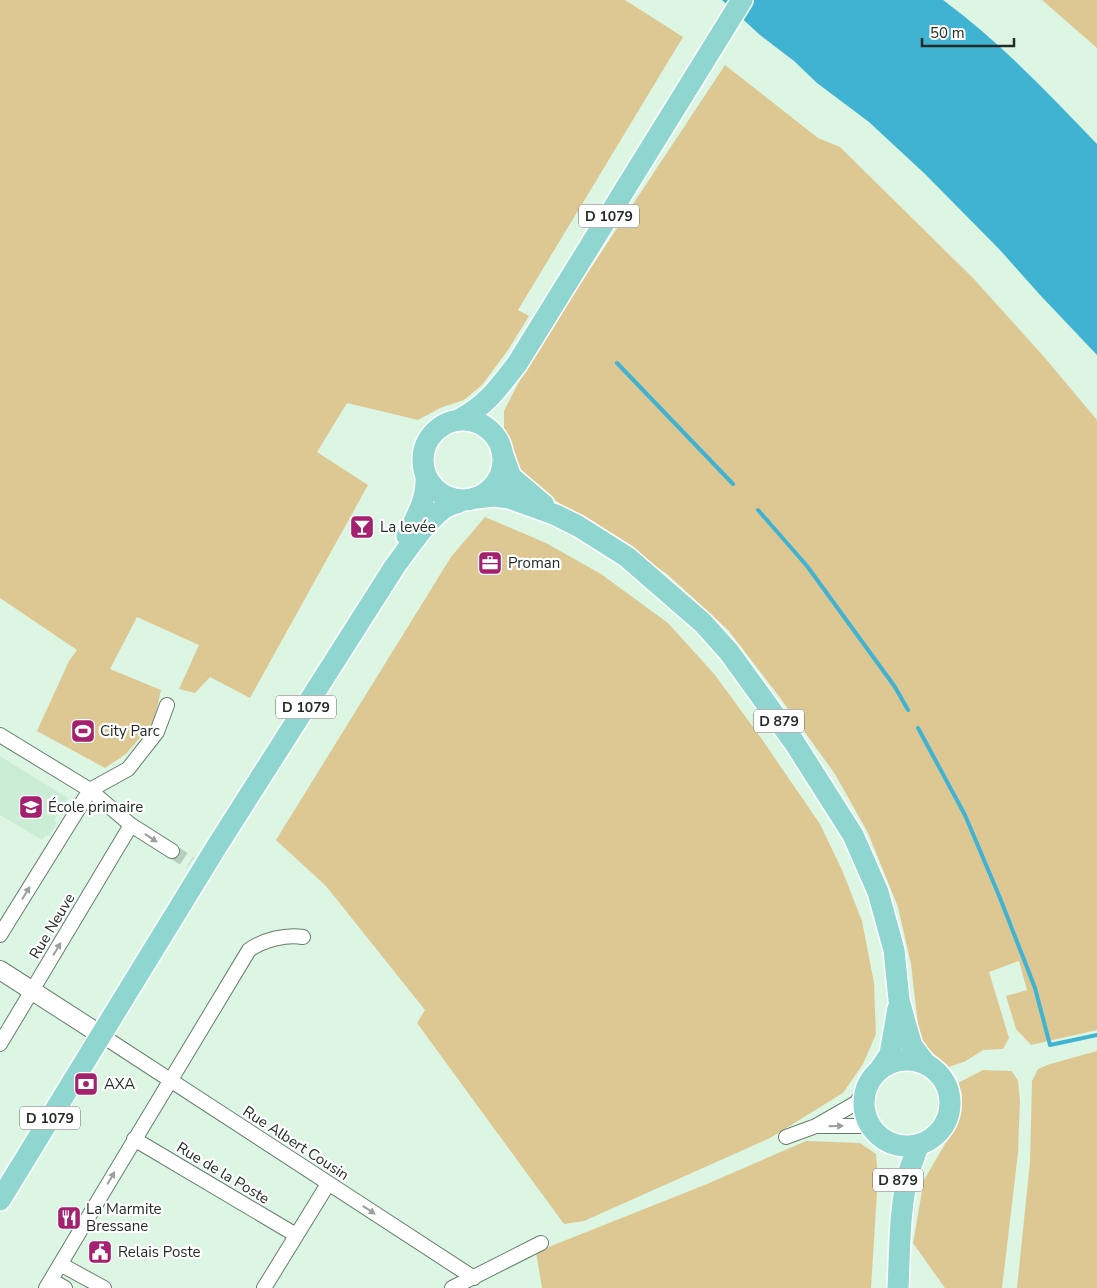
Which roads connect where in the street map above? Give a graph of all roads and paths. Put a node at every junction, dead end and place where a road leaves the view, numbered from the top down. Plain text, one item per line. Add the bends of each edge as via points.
1 (742, 0) edge
2 (517, 364) junction
3 (460, 419) junction
4 (500, 446) junction
5 (426, 478) junction
6 (470, 499) junction
7 (556, 515) junction
8 (395, 566) junction
9 (168, 706) dead end
10 (0, 735) edge
11 (90, 790) junction
12 (131, 825) junction
13 (172, 851) tunnel mouth
14 (0, 934) edge
15 (303, 937) dead end
16 (0, 970) edge
17 (32, 991) junction
18 (899, 1000) junction
19 (101, 1036) junction
20 (0, 1044) edge
21 (925, 1064) junction
22 (880, 1069) junction
23 (170, 1080) junction
24 (866, 1089) junction
25 (816, 1126) junction
26 (786, 1137) dead end
27 (882, 1137) junction
28 (134, 1139) junction
29 (918, 1145) junction
30 (328, 1184) junction
31 (0, 1200) edge
32 (901, 1221) junction
33 (296, 1235) junction
34 (542, 1243) dead end
35 (60, 1264) junction
36 (474, 1278) junction
37 (48, 1284) edge
38 (65, 1288) edge
39 (104, 1288) edge
40 (264, 1288) edge
41 (452, 1288) edge
42 (898, 1288) edge

1 - 2 main road, D 1079
2 - 3 main road, D 1079 via 491,398
2 - 4 main road, D 1079 via 498,407 496,423
3 - 4 main road via 483,424
3 - 5 main road via 439,427 430,435 422,456
4 - 6 main road via 503,465 496,482 488,492
4 - 7 main road, D 879 via 511,476
5 - 6 main road via 442,495 452,499
5 - 8 main road, D 1079 via 422,507 405,538
6 - 7 main road, D 879 via 509,498
6 - 8 main road, D 1079 via 446,507 430,521
7 - 18 main road, D 879 via 627,557 703,623 730,652 794,742 854,835 878,892 894,950
8 - 19 main road, D 1079 via 196,866
9 - 11 street via 157,732 128,769
10 - 11 street
11 - 12 street
14 -> 11 street
12 -> 13 street
17 -> 12 street, Rue Neuve
15 - 23 street via 266,941 249,950
16 - 17 street
17 - 19 street
17 - 20 street, Rue Neuve
18 - 21 main road, D 879 via 912,1046
18 - 22 main road, D 879 via 890,1054
19 - 23 street, Rue Albert Cousin
19 - 31 main road, D 1079
21 - 22 main road via 902,1060
21 - 29 main road via 943,1079 950,1101 949,1113 938,1133
22 - 24 main road
23 - 28 street
23 - 30 street, Rue Albert Cousin
24 - 25 street via 856,1103
24 - 27 main road via 865,1113 869,1124
25 - 26 street
25 -> 27 street via 863,1126
27 - 29 main road via 895,1145
27 - 32 main road, D 879 via 893,1150 897,1167
28 - 33 street, Rue de la Poste
35 -> 28 street
29 - 32 main road, D 879 via 909,1170
30 - 33 street
30 -> 36 street, Rue Albert Cousin
32 - 42 main road, D 879
33 - 40 street
34 - 36 street
35 - 37 street
35 - 39 street
36 - 41 street
37 - 38 street

